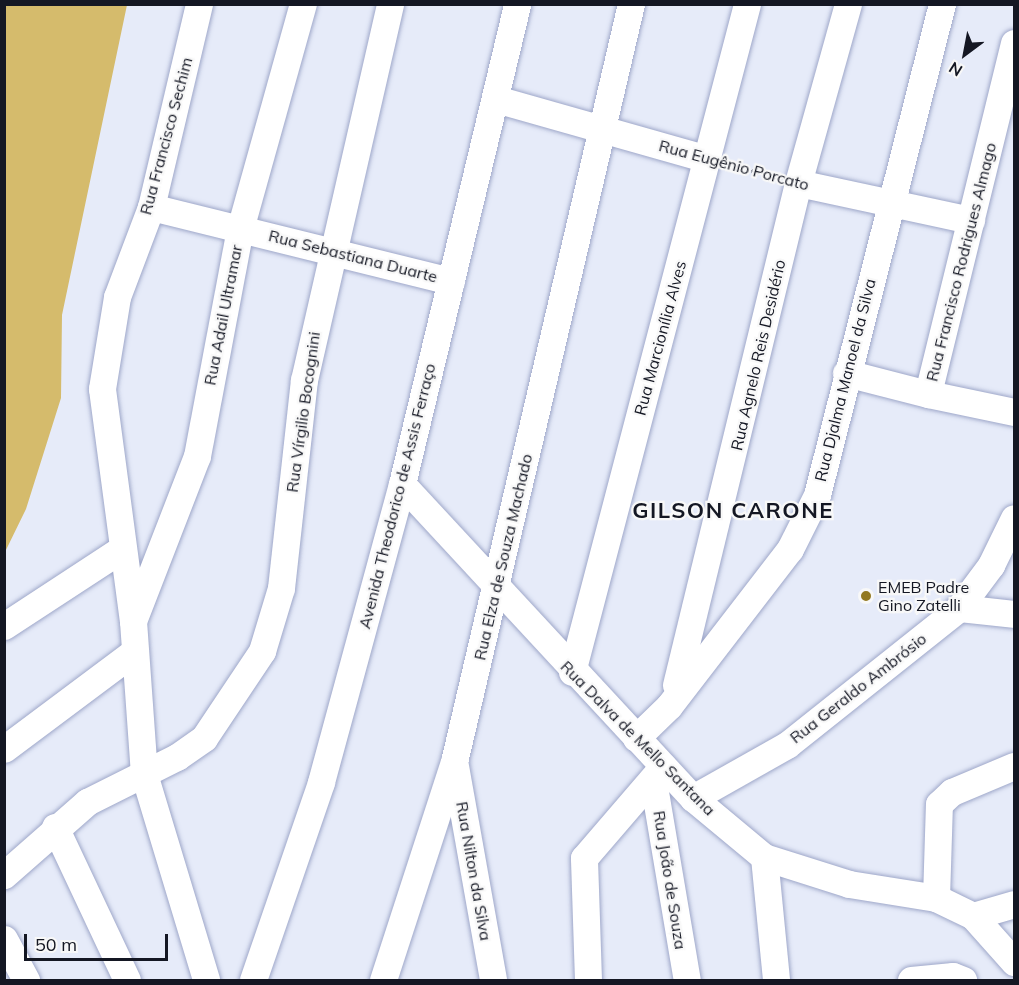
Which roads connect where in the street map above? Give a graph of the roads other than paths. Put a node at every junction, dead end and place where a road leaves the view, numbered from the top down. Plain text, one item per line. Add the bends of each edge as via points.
1 (199, 4) edge
2 (303, 4) edge
3 (390, 4) edge
4 (517, 4) edge
5 (631, 4) edge
6 (747, 4) edge
7 (848, 4) edge
8 (942, 4) edge
9 (1014, 43) edge
10 (499, 100) junction
11 (600, 128) junction
12 (707, 159) junction
13 (798, 183) junction
14 (890, 202) junction
15 (151, 207) junction
16 (971, 220) junction
17 (240, 229) junction
18 (334, 251) junction
19 (451, 281) junction
20 (846, 373) junction
21 (928, 394) junction
22 (1014, 412) edge
23 (402, 484) junction
24 (1014, 518) edge
25 (120, 550) junction
26 (497, 586) junction
27 (959, 608) junction
28 (1014, 614) edge
29 (133, 621) junction
30 (4, 626) edge
31 (131, 654) junction
32 (572, 672) junction
33 (669, 706) junction
34 (636, 738) junction
35 (4, 749) edge
36 (454, 762) junction
37 (1012, 768) edge
38 (658, 773) junction
39 (144, 774) junction
40 (693, 798) junction
41 (55, 827) junction
42 (764, 857) junction
43 (4, 875) edge
44 (936, 898) junction
45 (1014, 904) edge
46 (973, 916) junction
47 (4, 939) edge
48 (1014, 962) edge
49 (958, 978) edge
50 (26, 981) edge
51 (128, 981) edge
52 (206, 981) edge
53 (253, 981) edge
54 (382, 981) edge
55 (493, 981) edge
56 (588, 981) edge
57 (687, 981) edge
58 (776, 981) edge
59 (911, 981) edge

1 - 15 street, Rua Francisco Sechim
2 - 17 street, Rua Adail Ultramar
3 - 18 street, Rua Vírgilio Bocognini
4 - 10 street, Avenida Theodorico de Assis Ferraço
5 - 11 street, Rua Elza de Souza Machado
6 - 12 street, Rua Marcionília Alves
7 - 13 street, Rua Agnelo Reis Desidério
8 - 14 street, Rua Djalma Manoel da Silva
9 - 16 street, Rua Francisco Rodrigues Almago
10 - 11 street, Rua Eugênio Porcato
10 - 19 street, Avenida Theodorico de Assis Ferraço
11 - 12 street, Rua Eugênio Porcato
11 - 26 street, Rua Elza de Souza Machado
12 - 32 street, Rua Marcionília Alves
13 - 14 street, Rua Eugênio Porcato
13 - 33 street, Rua Agnelo Reis Desidério via 687,654
14 - 16 street, Rua Eugênio Porcato
14 - 20 street, Rua Djalma Manoel da Silva
15 - 17 street, Rua Sebastiana Duarte
15 - 25 street, Rua Francisco Sechim via 117,297 102,389
16 - 21 street, Rua Francisco Rodrigues Almago
17 - 18 street, Rua Sebastiana Duarte
17 - 29 street, Rua Adail Ultramar via 197,456
18 - 19 street, Rua Sebastiana Duarte
18 - 39 street, Rua Vírgilio Bocognini via 304,380 280,588 262,651 204,738
19 - 23 street, Avenida Theodorico de Assis Ferraço
20 - 21 street
20 - 33 street, Rua Djalma Manoel da Silva via 817,495 790,549
21 - 22 street, Rua Francisco Rodrigues Almago
23 - 26 street, Rua Dalva de Mello Santana
23 - 53 street, Avenida Theodorico de Assis Ferraço via 321,782
24 - 27 street, Rua Geraldo Ambrósio via 991,565
25 - 29 street, Rua Francisco Sechim
25 - 30 street
26 - 32 street, Rua Dalva de Mello Santana
26 - 36 street, Rua Elza de Souza Machado
27 - 28 street
27 - 40 street, Rua Geraldo Ambrósio via 787,745
29 - 31 street
31 - 35 street
31 - 39 street
32 - 34 street, Rua Dalva de Mello Santana
33 - 34 street, Rua Djalma Manoel da Silva
34 - 38 street, Rua Dalva de Mello Santana
36 - 54 street, Rua Elza de Souza Machado
36 - 55 street, Rua Nilton da Silva
37 - 44 street via 952,792 939,804
38 - 40 street, Rua Dalva de Mello Santana
38 - 56 street via 584,858
38 - 57 street, Rua João de Souza
39 - 41 street, Rua Vírgilio Bocognini via 112,786
39 - 52 street
40 - 42 street, Rua Dalva de Mello Santana
41 - 43 street, Rua Vírgilio Bocognini
41 - 51 street
42 - 44 street, Rua Dalva de Mello Santana via 849,884
42 - 58 street
44 - 46 street, Rua Dalva de Mello Santana
45 - 46 street
46 - 48 street, Rua Dalva de Mello Santana
47 - 50 street
49 - 59 street

